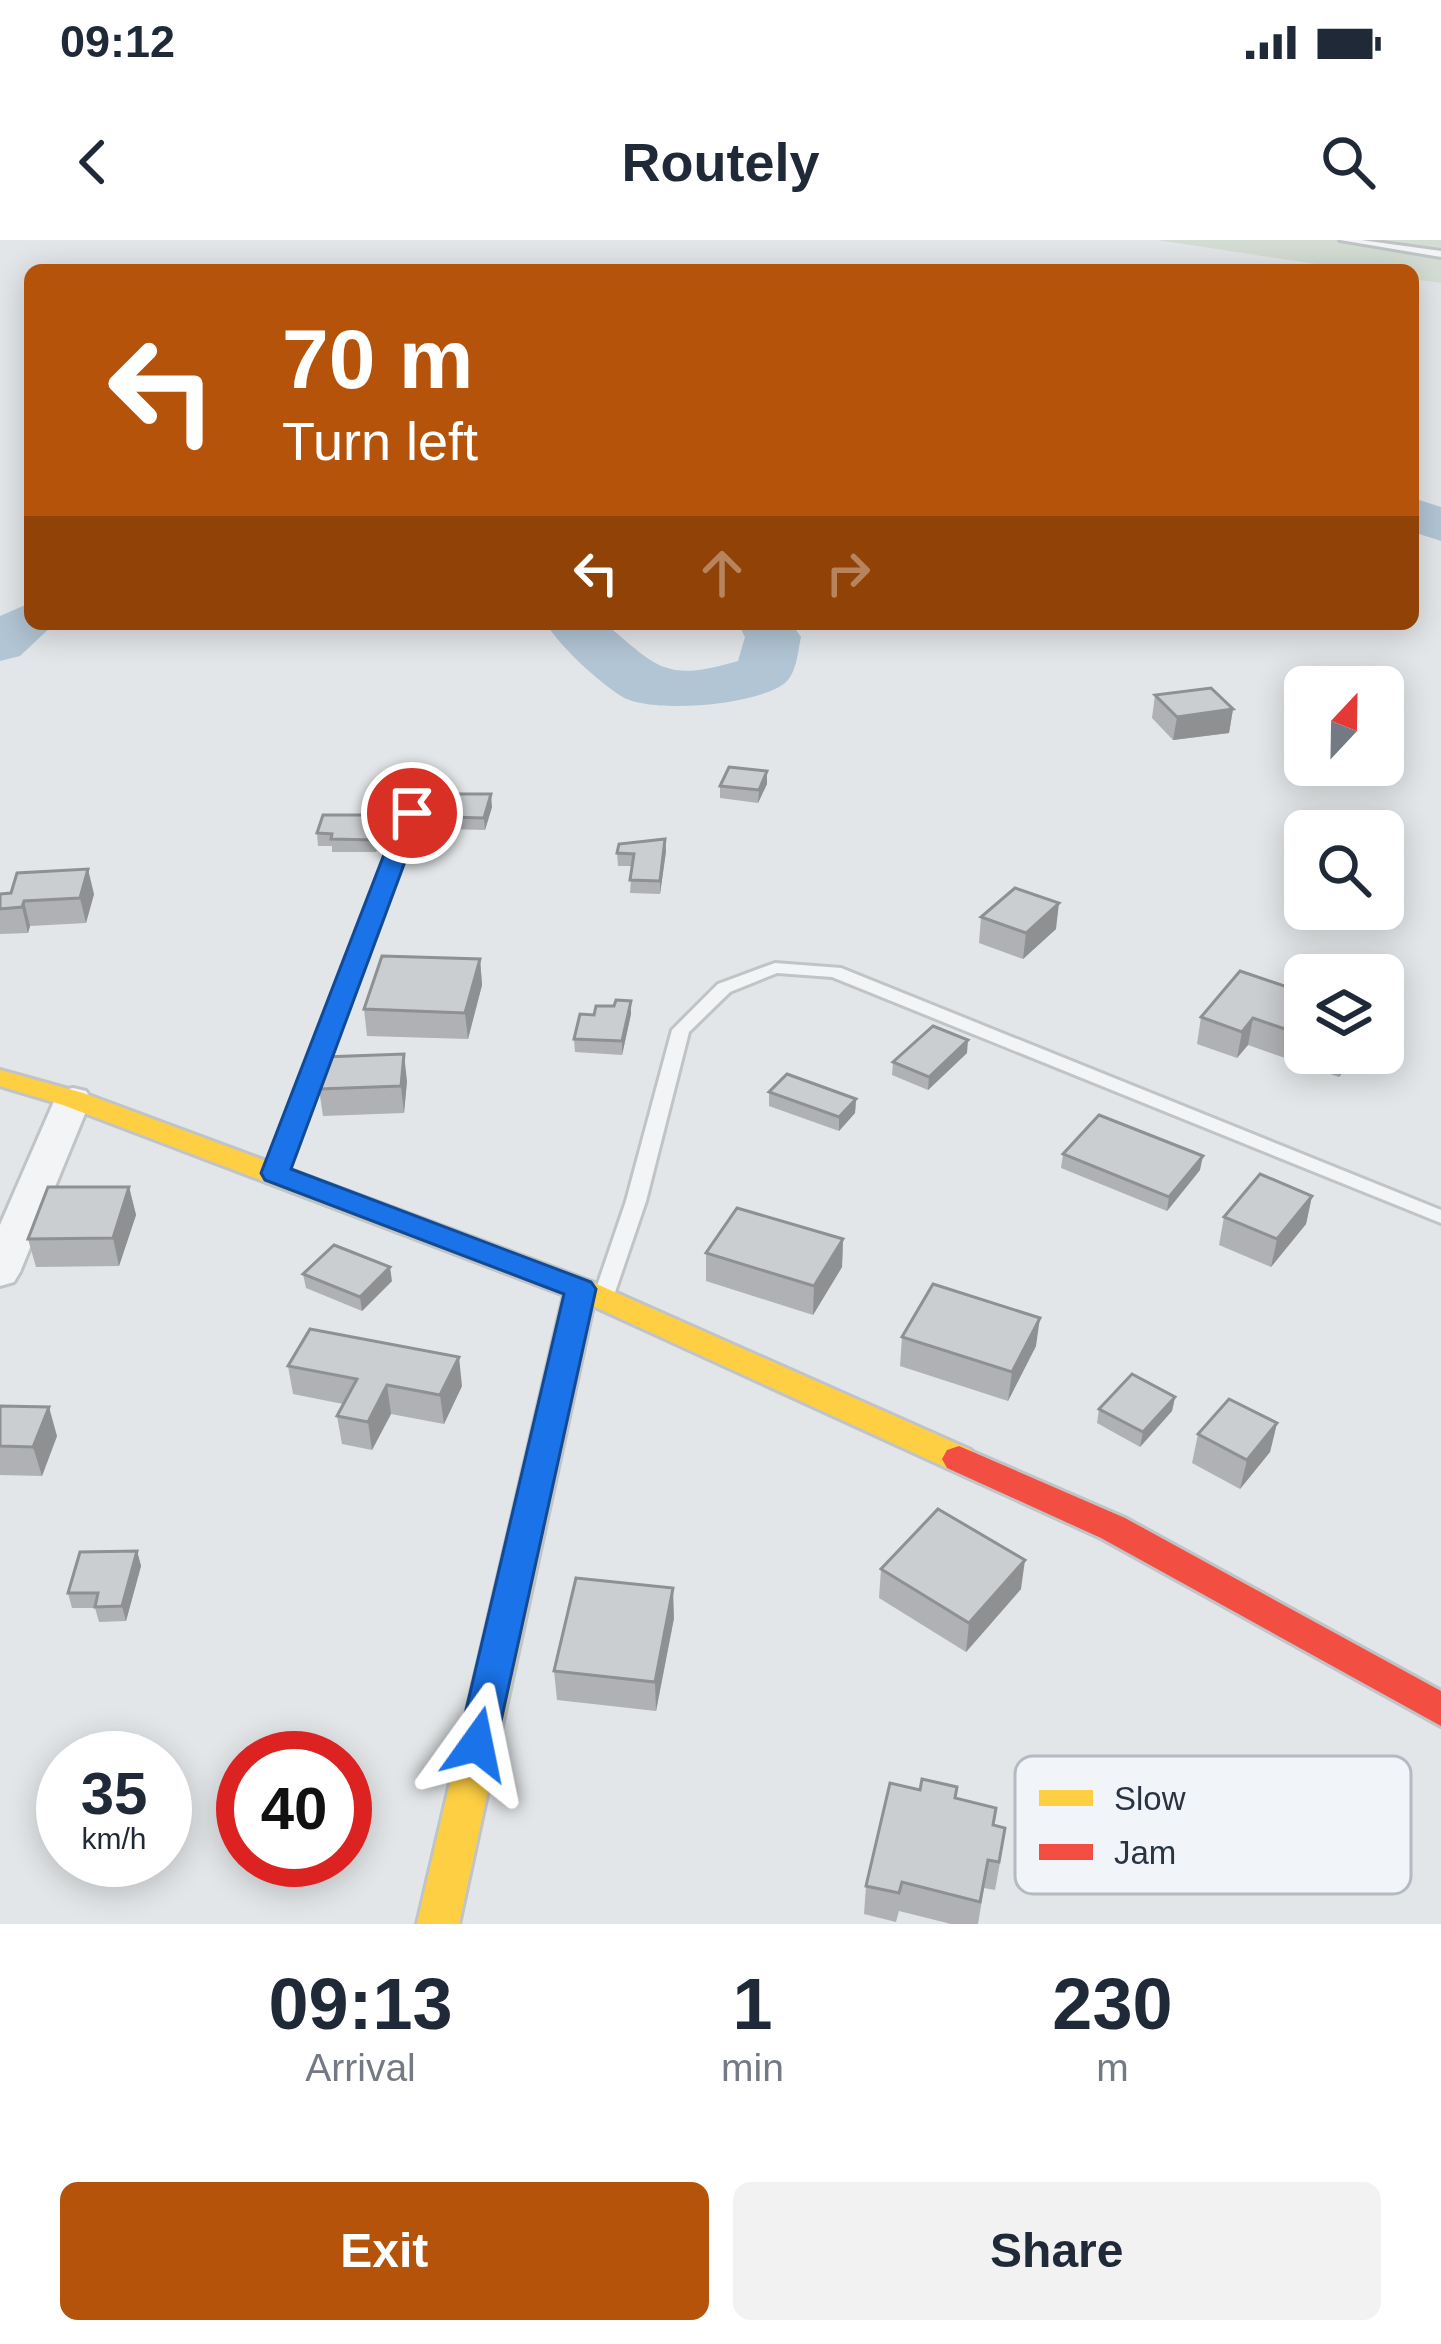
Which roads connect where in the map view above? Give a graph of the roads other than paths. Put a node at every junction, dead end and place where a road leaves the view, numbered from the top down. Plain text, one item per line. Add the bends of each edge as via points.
1 (1344, 240) edge
2 (1441, 254) edge
3 (412, 813) dead end
4 (0, 1078) edge
5 (73, 1099) junction
6 (275, 1173) junction
7 (1441, 1217) edge
8 (0, 1272) edge
9 (592, 1293) junction
10 (1441, 1710) edge
11 (444, 1922) edge

1 - 2 lane
3 - 6 lane
4 - 5 street
5 - 6 street
5 - 8 street
6 - 9 street
7 - 9 lane via 836,972 775,968 724,988 681,1030 636,1201
9 - 10 street via 1113,1528
9 - 11 street

